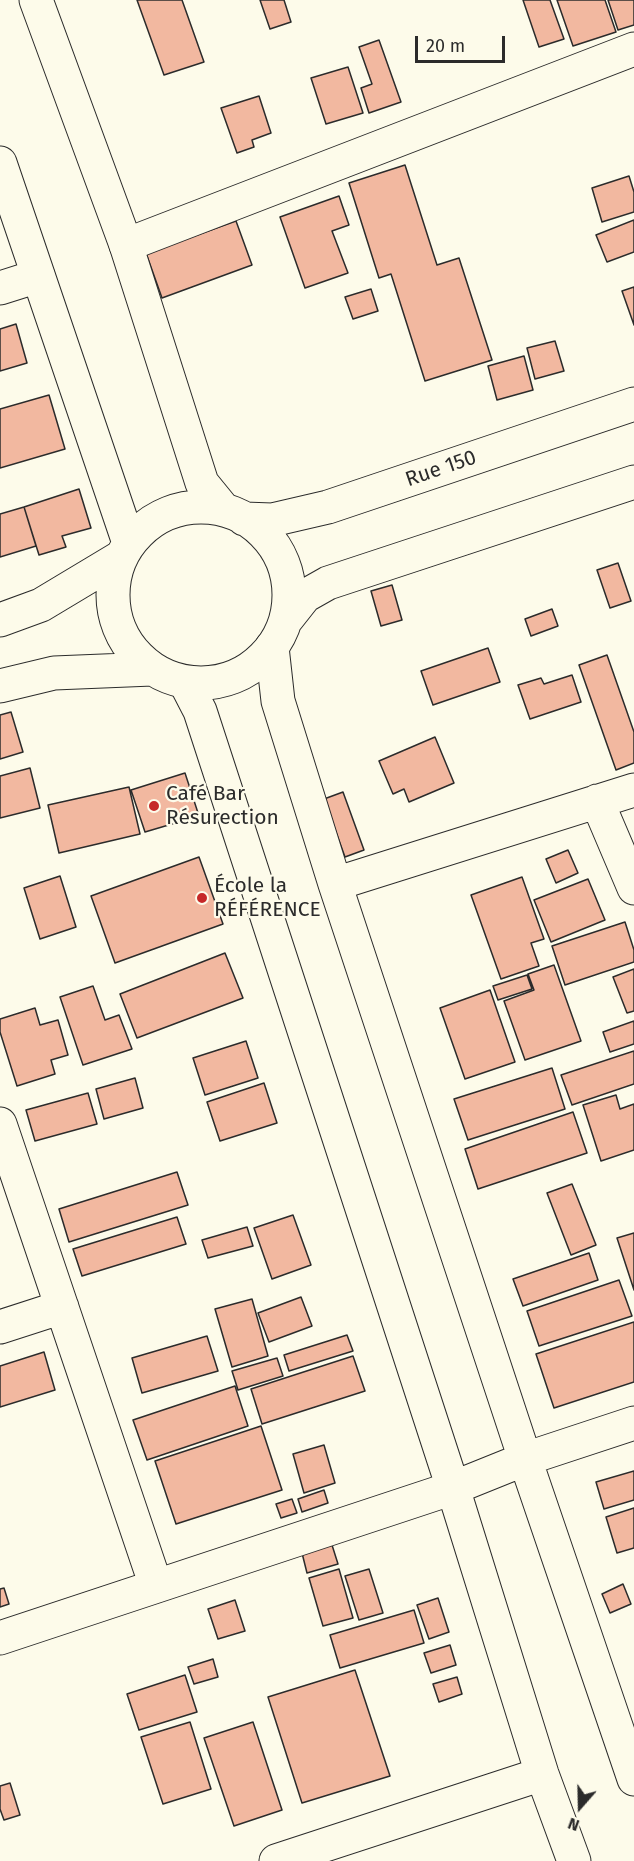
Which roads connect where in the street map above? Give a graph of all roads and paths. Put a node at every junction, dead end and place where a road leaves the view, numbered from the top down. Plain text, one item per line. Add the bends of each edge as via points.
1 (36, 0) edge
2 (634, 49) edge
3 (0, 163) edge
4 (126, 244) junction
5 (38, 276) junction
6 (0, 288) edge
7 (634, 404) edge
8 (634, 482) edge
9 (234, 514) junction
10 (125, 550) junction
11 (0, 620) edge
12 (279, 634) junction
13 (152, 669) junction
14 (185, 682) junction
15 (0, 686) edge
16 (634, 790) edge
17 (597, 801) junction
18 (335, 884) junction
19 (634, 888) edge
20 (0, 1124) edge
21 (62, 1307) junction
22 (0, 1328) edge
23 (634, 1423) edge
24 (525, 1459) junction
25 (453, 1488) junction
26 (156, 1586) junction
27 (0, 1638) edge
28 (542, 1774) junction
29 (634, 1779) edge
30 (276, 1861) edge
31 (574, 1861) edge

1 - 4 street
2 - 4 street
3 - 5 street
4 - 9 street via 202,483
5 - 6 street
5 - 10 street
7 - 9 street, Rue 150 via 328,507 272,520
8 - 12 street via 328,583 306,596
9 - 10 street via 198,507 171,512 148,524
9 - 12 street via 263,533 278,552 289,597
10 - 11 street via 41,605
10 - 13 street via 112,587 115,618 129,647
12 - 14 street via 255,665 234,677 210,683
12 - 18 street via 278,701
13 - 14 street
13 - 15 street via 54,673
14 - 25 street via 204,722
16 - 17 street
17 - 18 street
17 - 19 street
18 - 24 street
20 - 21 street
21 - 22 street
21 - 26 street
23 - 24 street
24 - 25 street
24 - 29 street
25 - 26 street
25 - 28 street
26 - 27 street
28 - 30 street
28 - 31 street

